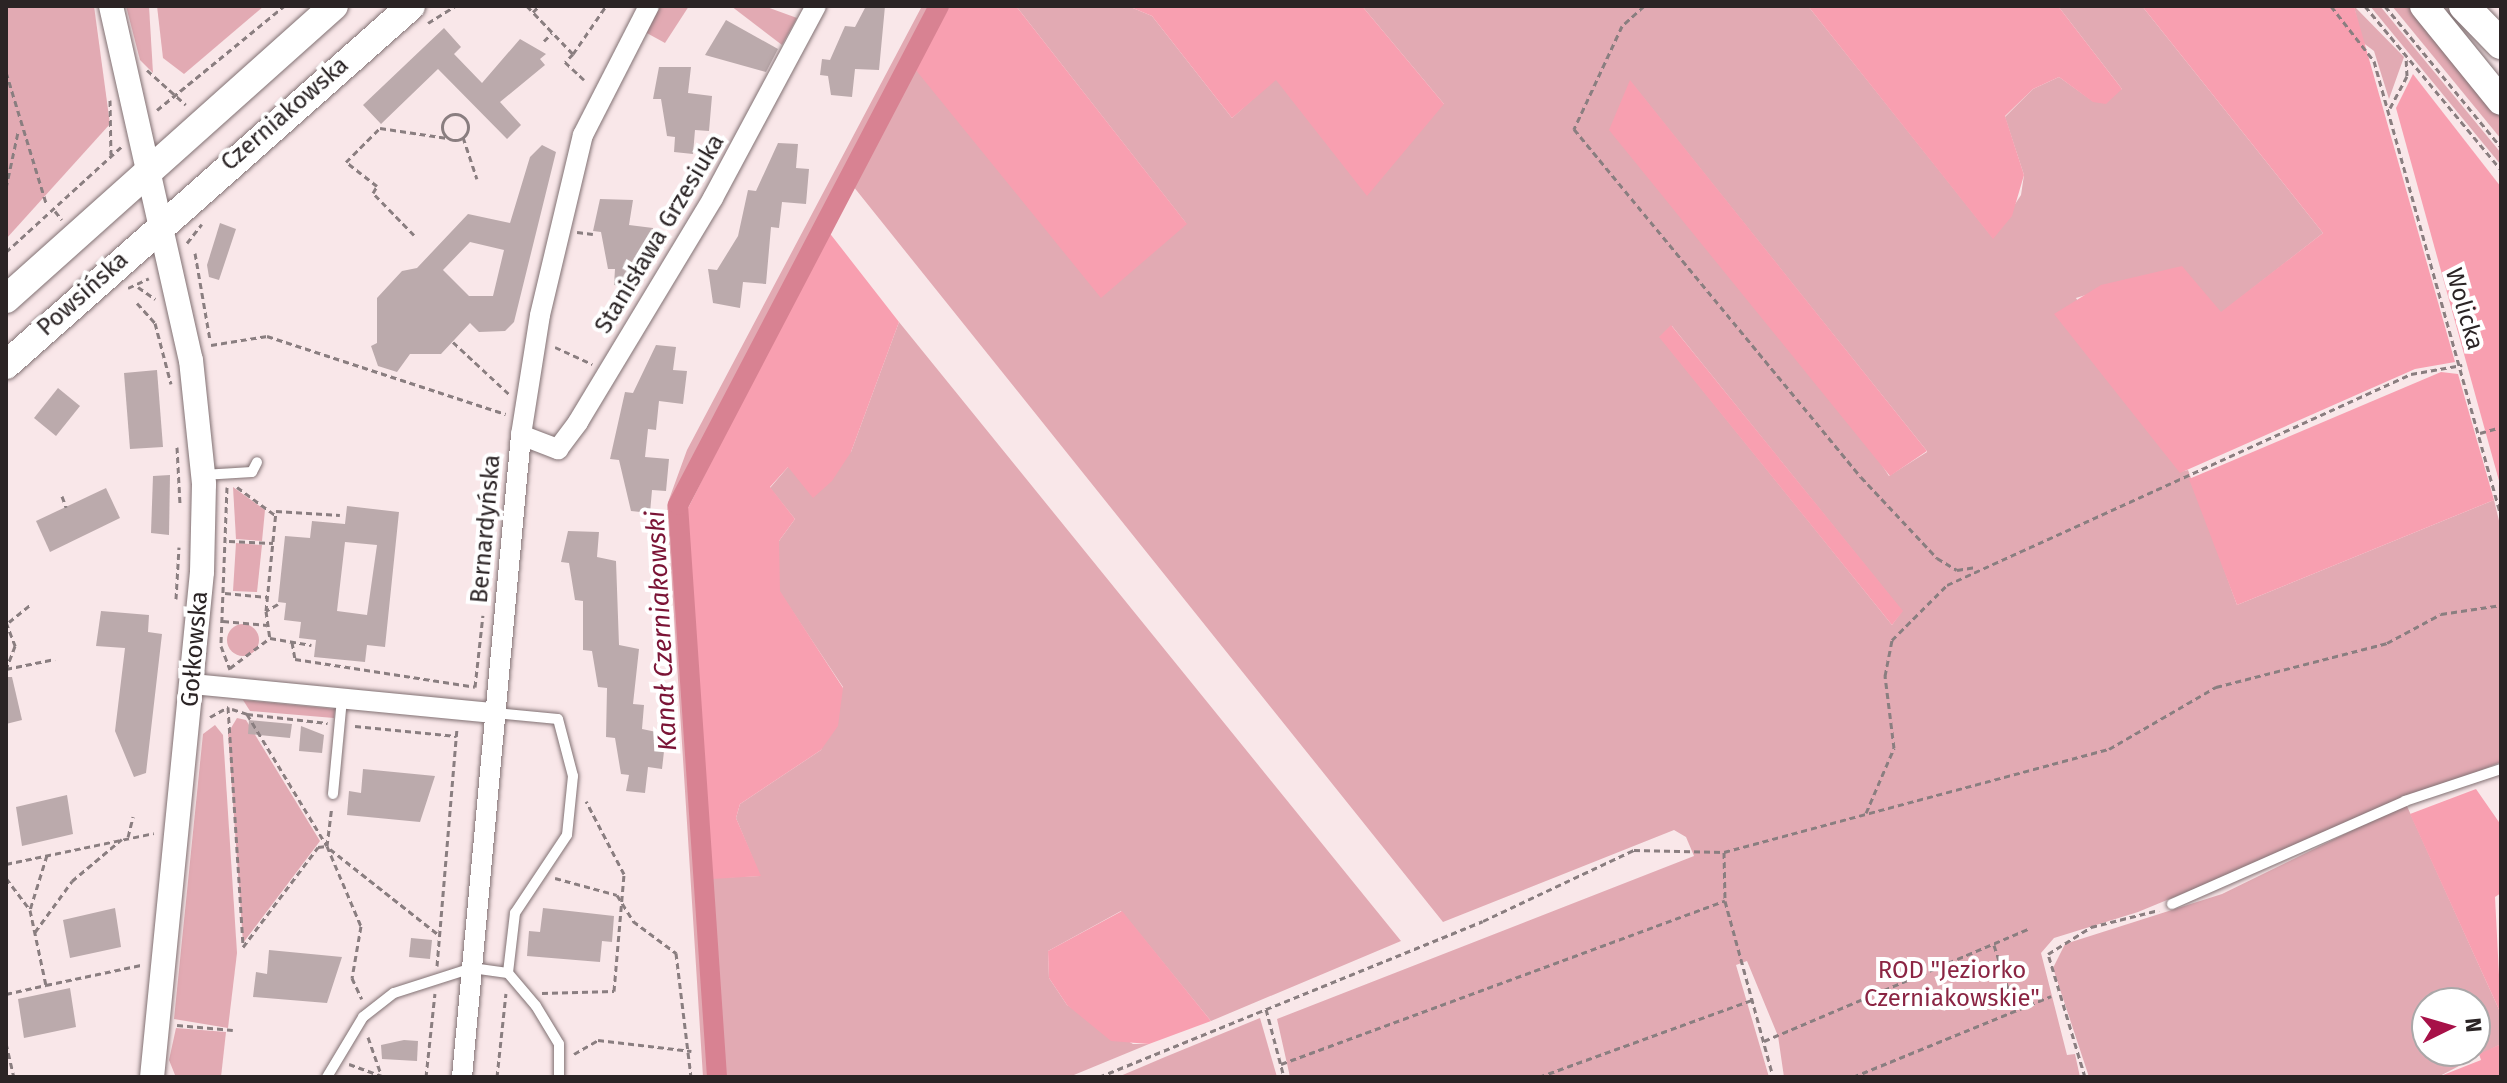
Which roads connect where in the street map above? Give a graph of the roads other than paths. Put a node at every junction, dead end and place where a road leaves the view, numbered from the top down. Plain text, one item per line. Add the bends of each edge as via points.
1 (111, 6) edge
2 (334, 6) edge
3 (411, 6) edge
4 (649, 6) edge
5 (816, 6) edge
6 (2424, 6) edge
7 (2464, 6) edge
8 (2474, 6) edge
9 (2501, 42) edge
10 (2501, 101) edge
11 (149, 169) junction
12 (161, 223) junction
13 (6, 299) edge
14 (6, 365) edge
15 (523, 421) junction
16 (257, 462) dead end
17 (215, 478) junction
18 (192, 684) junction
19 (343, 696) junction
20 (495, 713) junction
21 (2501, 769) edge
22 (333, 794) road end
23 (2172, 904) road end
24 (472, 968) junction
25 (508, 973) junction
26 (152, 1077) edge
27 (327, 1077) edge
28 (462, 1077) edge
29 (559, 1077) edge

1 - 11 street, Gołkowska
2 - 11 main road, Czerniakowska
3 - 12 main road, Czerniakowska
4 - 15 street, Bernardyńska via 583,135
5 - 15 street, Stanisława Grzesiuka via 558,449
6 - 10 main road
7 - 9 main road
8 - 9 main road
11 - 12 street, Gołkowska
11 - 13 main road, Powsińska
12 - 14 main road, Powsińska
12 - 17 street, Gołkowska
15 - 20 street, Bernardyńska
16 - 17 lane via 252,472
17 - 18 street, Gołkowska
18 - 19 street
18 - 26 street, Gołkowska
19 - 20 street
19 - 22 lane
20 - 24 street, Bernardyńska
20 - 25 lane via 558,719 573,776 567,835 515,913
21 - 23 lane via 2405,801
24 - 25 lane
24 - 27 lane via 436,975 369,1013 334,1059
24 - 28 street, Bernardyńska
25 - 29 lane via 553,1031

